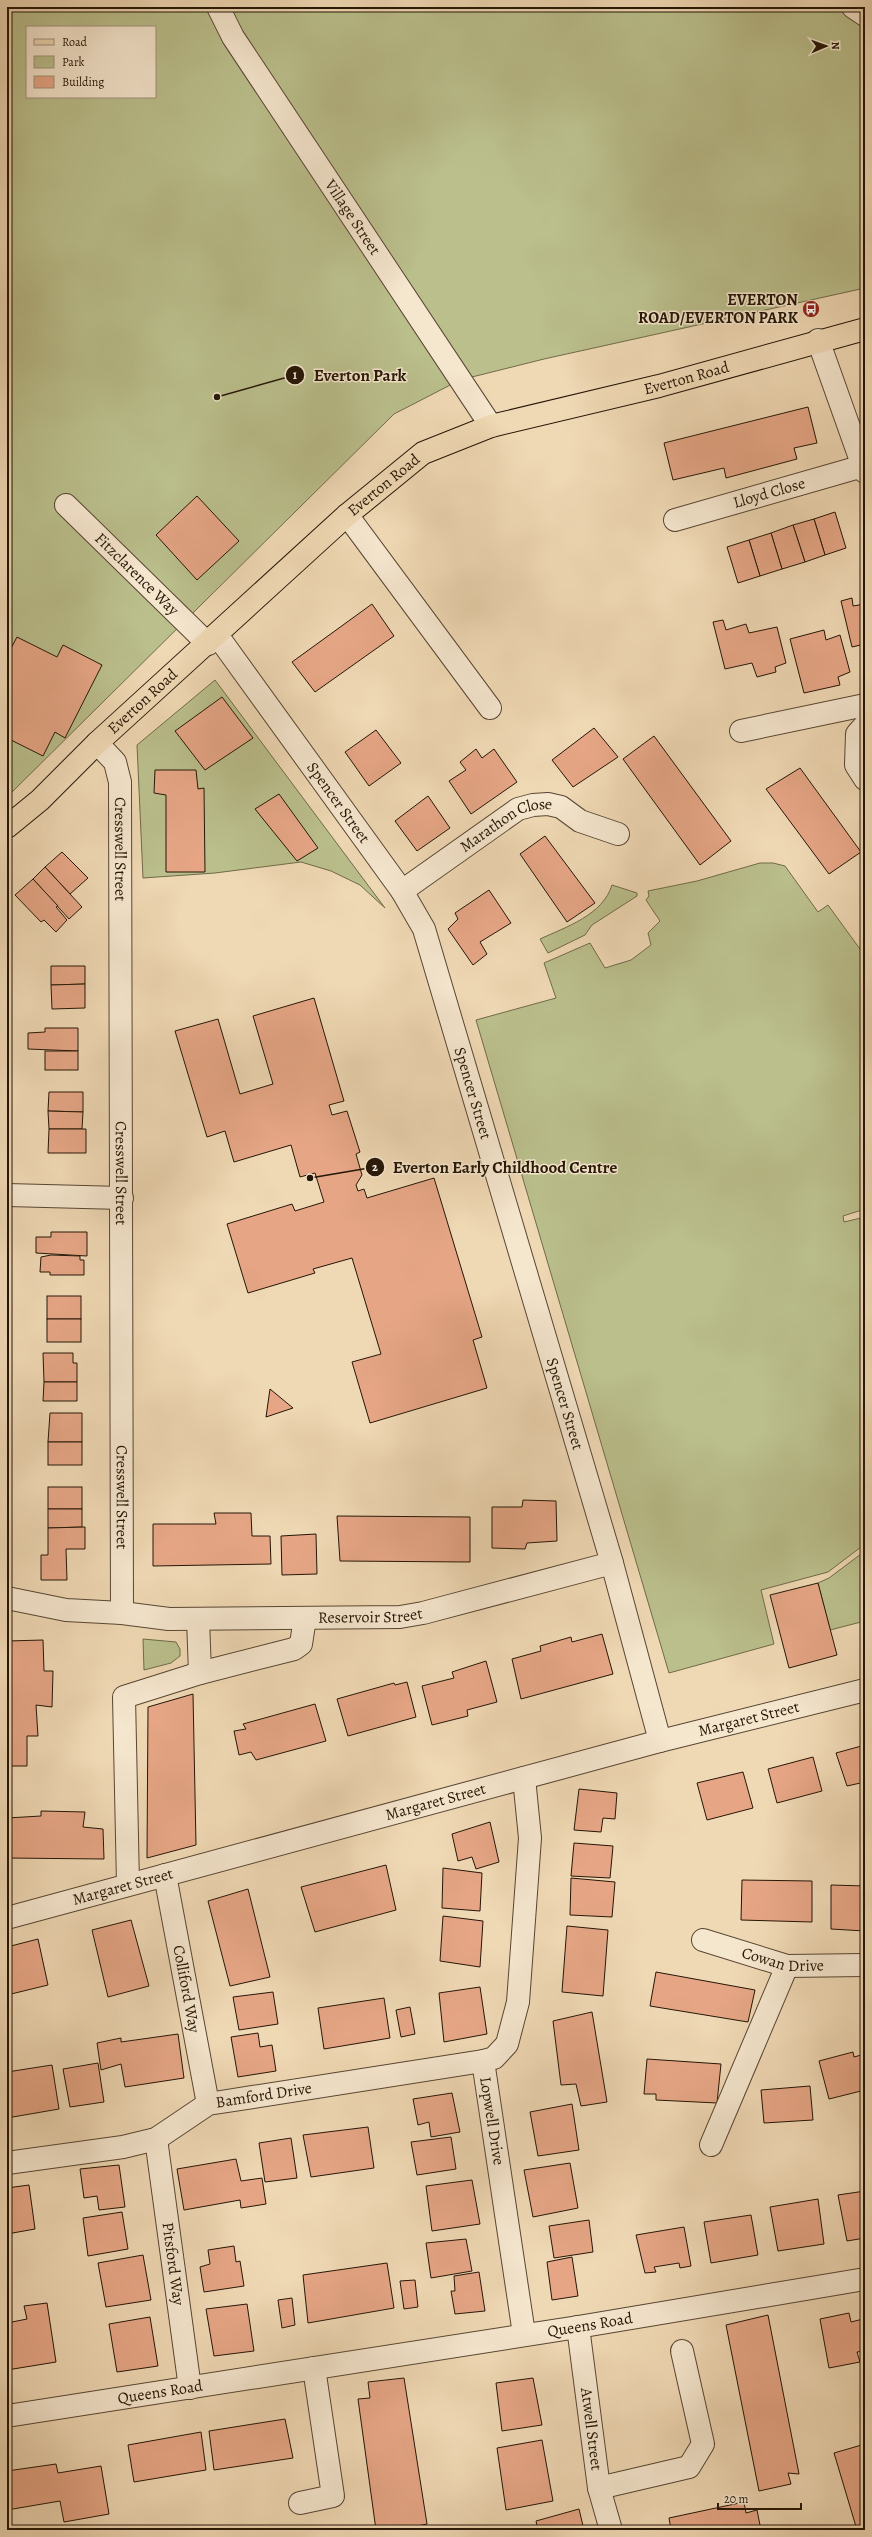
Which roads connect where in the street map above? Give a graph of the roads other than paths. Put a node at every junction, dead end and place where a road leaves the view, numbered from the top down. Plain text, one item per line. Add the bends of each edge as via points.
1 (218, 7) edge
2 (853, 7) edge
3 (865, 15) edge
4 (865, 329) edge
5 (818, 340) junction
6 (491, 426) junction
7 (864, 469) edge
8 (66, 505) dead end
9 (347, 515) junction
10 (675, 520) dead end
11 (212, 640) junction
12 (865, 705) edge
13 (490, 708) dead end
14 (865, 725) edge
15 (741, 731) dead end
16 (97, 743) junction
17 (865, 779) edge
18 (7, 827) edge
19 (618, 834) dead end
20 (402, 891) junction
21 (7, 1195) edge
22 (122, 1198) junction
23 (612, 1563) junction
24 (7, 1598) edge
25 (122, 1613) junction
26 (305, 1618) junction
27 (198, 1619) junction
28 (200, 1673) junction
29 (865, 1690) edge
30 (660, 1741) junction
31 (524, 1778) junction
32 (165, 1875) junction
33 (128, 1884) junction
34 (7, 1918) edge
35 (703, 1940) dead end
36 (865, 1965) edge
37 (787, 1966) junction
38 (483, 2061) junction
39 (208, 2104) junction
40 (156, 2140) junction
41 (711, 2145) dead end
42 (7, 2162) edge
43 (865, 2279) edge
44 (578, 2327) junction
45 (524, 2334) junction
46 (682, 2351) dead end
47 (314, 2368) junction
48 (190, 2388) junction
49 (7, 2416) edge
50 (599, 2488) junction
51 (300, 2503) dead end
52 (611, 2530) edge

1 - 6 street, Village Street via 233,37
2 - 3 street
4 - 5 main road, Everton Road
5 - 6 main road, Everton Road via 659,386
5 - 7 street, Lloyd Close
6 - 9 main road, Everton Road via 423,453
7 - 10 street, Lloyd Close
8 - 11 street, Fitzclarence Way
9 - 11 main road, Everton Road
9 - 13 street
11 - 16 main road, Everton Road
11 - 20 street, Spencer Street
12 - 15 street
14 - 17 street via 857,734 856,765
16 - 18 main road, Everton Road via 40,800
16 - 22 street, Cresswell Street via 115,762 120,782
19 - 20 street, Marathon Close via 580,821 561,807 533,804 518,810
20 - 23 street, Spencer Street via 424,930 443,990
21 - 22 street
22 - 25 street, Cresswell Street
23 - 26 street, Reservoir Street via 411,1616
23 - 30 street, Spencer Street
24 - 25 street, Reservoir Street via 66,1610
25 - 27 street, Reservoir Street via 169,1619
26 - 27 street, Reservoir Street
26 - 28 street via 301,1644 294,1649
27 - 28 street
28 - 33 street via 124,1697
29 - 30 street, Margaret Street
30 - 31 street, Margaret Street
31 - 32 street, Margaret Street
31 - 38 street, Lopwell Drive via 530,1838 518,2002 506,2044 494,2058
32 - 33 street, Margaret Street
32 - 39 street, Colliford Way
33 - 34 street, Margaret Street
35 - 37 street, Cowan Drive
36 - 37 street, Cowan Drive
37 - 41 street
38 - 39 street, Bamford Drive
38 - 45 street, Lopwell Drive
39 - 40 street, Bamford Drive
40 - 42 street, Bamford Drive via 124,2147
40 - 48 street, Pitsford Way
43 - 44 street, Queens Road
44 - 45 street, Queens Road
44 - 50 street, Atwell Street
45 - 47 street, Queens Road
46 - 50 street via 702,2444 689,2467
47 - 48 street, Queens Road
47 - 51 street via 333,2496
48 - 49 street, Queens Road
50 - 52 street, Atwell Street

